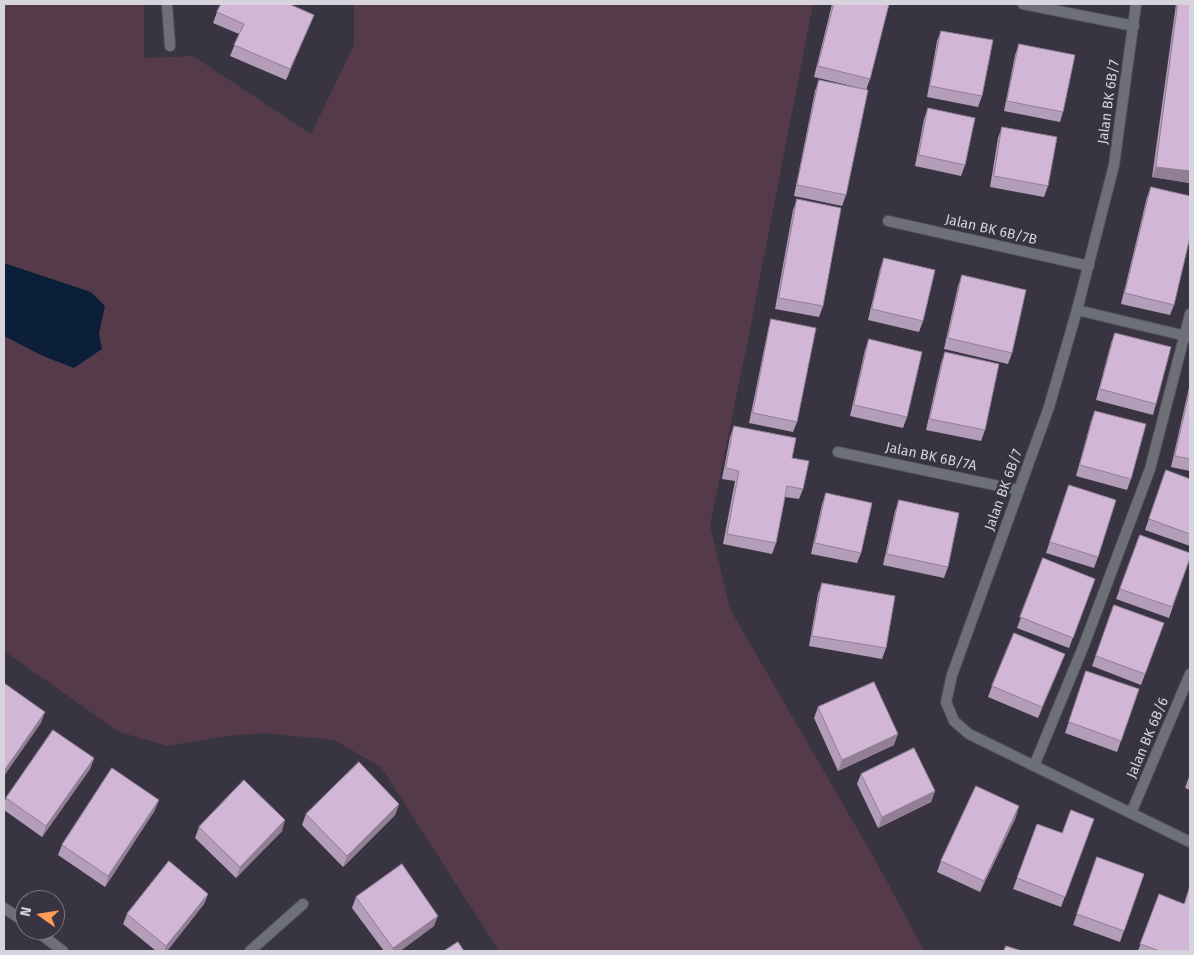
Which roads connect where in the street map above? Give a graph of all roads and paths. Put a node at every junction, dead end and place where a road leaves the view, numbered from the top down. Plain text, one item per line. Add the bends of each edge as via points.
1 (167, 4) edge
2 (1023, 4) edge
3 (1136, 4) edge
4 (1134, 26) junction
5 (170, 46) dead end
6 (888, 221) dead end
7 (1089, 266) junction
8 (1077, 310) junction
9 (1190, 314) edge
10 (1188, 336) edge
11 (838, 452) dead end
12 (1018, 490) junction
13 (1190, 674) edge
14 (1034, 766) junction
15 (1131, 813) junction
16 (1190, 842) edge
17 (303, 904) dead end
18 (4, 908) edge
19 (15, 915) edge
20 (48, 940) edge
21 (63, 951) edge
22 (250, 951) edge

1 - 5 street
2 - 4 street
3 - 4 street, Jalan BK 6B/7
4 - 7 street, Jalan BK 6B/7 via 1114,165
6 - 7 street, Jalan BK 6B/7B
7 - 8 street, Jalan BK 6B/7
8 - 10 street
8 - 12 street, Jalan BK 6B/7 via 1049,407
9 - 10 street
10 - 14 street via 1150,469 1084,645
11 - 12 street, Jalan BK 6B/7A
12 - 14 street, Jalan BK 6B/7 via 952,675 946,702 954,721 970,734
13 - 15 street, Jalan BK 6B/6
14 - 15 street, Jalan BK 6B/7
15 - 16 street, Jalan BK 6B/7
17 - 22 street
18 - 19 street
20 - 21 street

